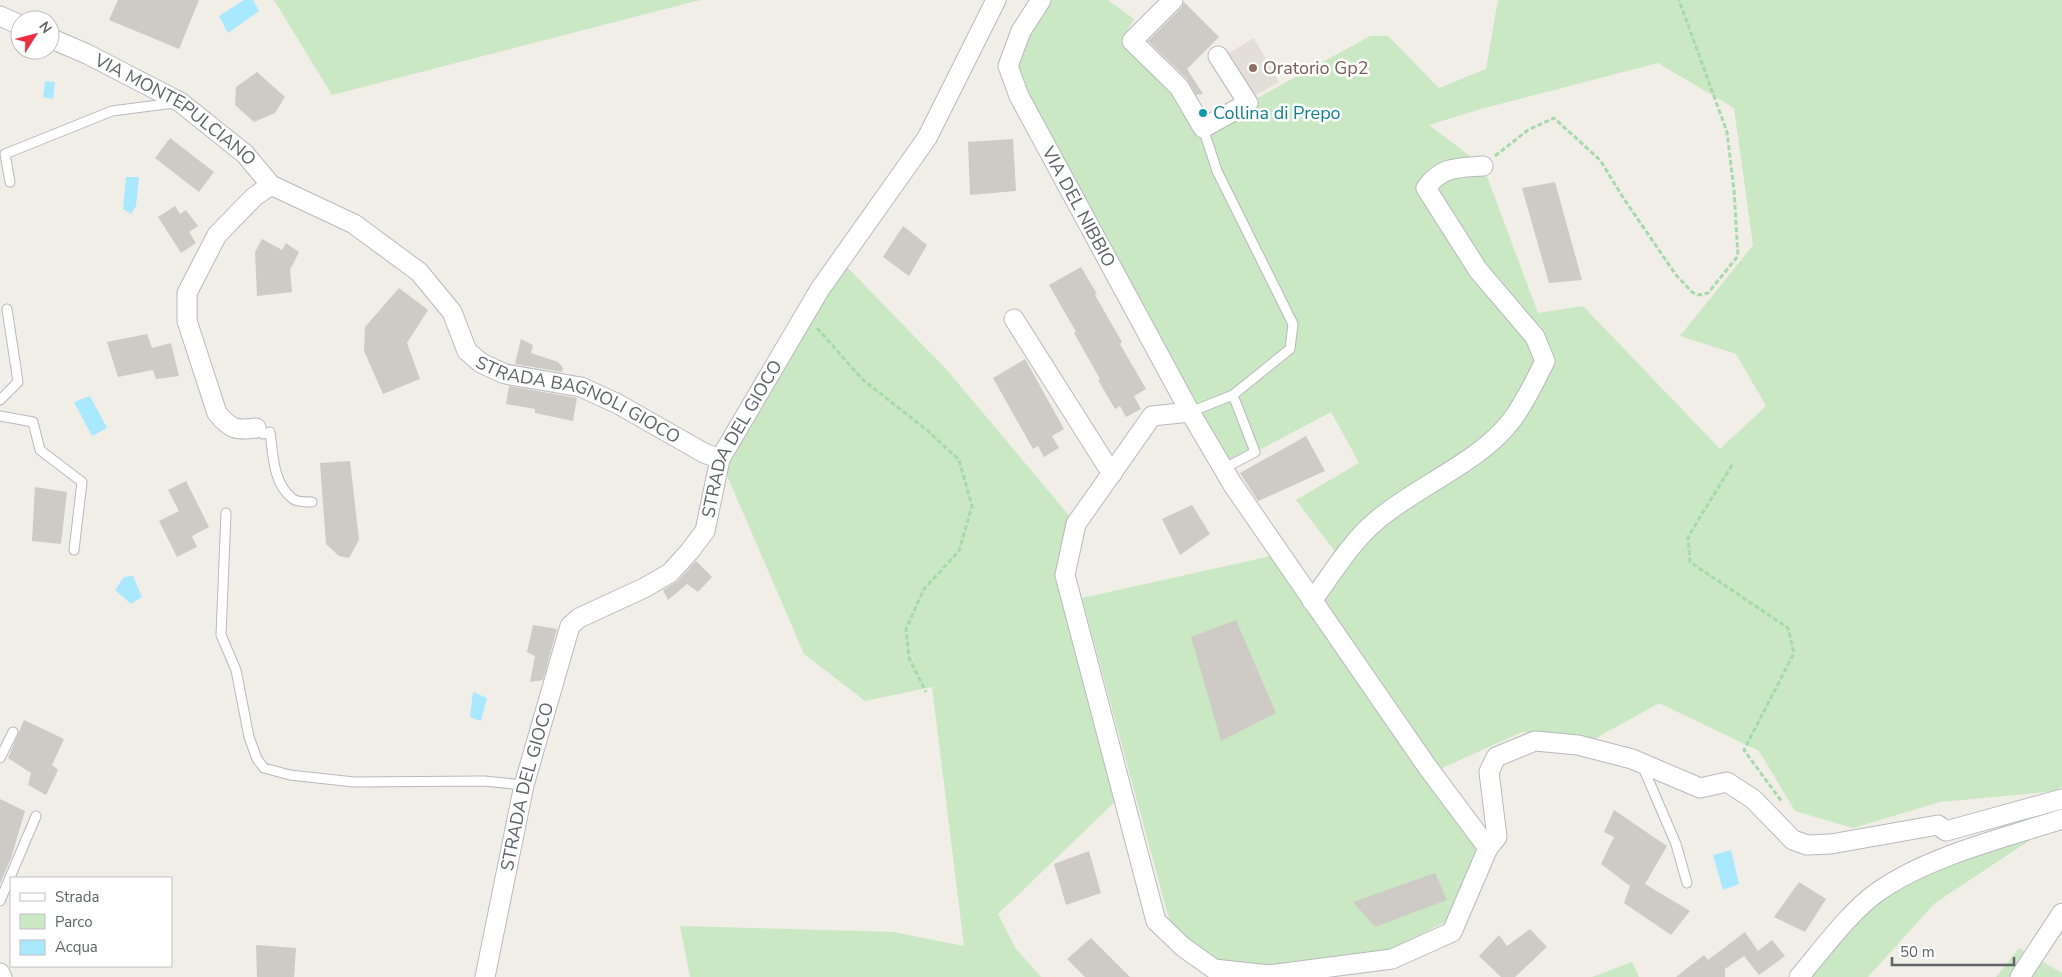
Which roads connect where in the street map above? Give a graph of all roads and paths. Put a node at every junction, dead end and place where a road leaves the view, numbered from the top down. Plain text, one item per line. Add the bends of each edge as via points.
1 (996, 0) edge
2 (1041, 0) edge
3 (1173, 0) edge
4 (1679, 0) edge
5 (60, 42) edge
6 (1218, 56) dead end
7 (180, 102) junction
8 (1203, 128) junction
9 (1483, 166) joint
10 (10, 182) dead end
11 (271, 185) junction
12 (291, 194) joint
13 (7, 309) dead end
14 (805, 314) junction
15 (1014, 319) dead end
16 (1233, 394) junction
17 (0, 400) edge
18 (1190, 412) junction
19 (0, 416) edge
20 (256, 428) joint
21 (720, 459) junction
22 (1732, 465) dead end
23 (1223, 469) junction
24 (1112, 474) junction
25 (312, 502) dead end
26 (226, 513) dead end
27 (74, 550) dead end
28 (1312, 601) junction
29 (926, 692) dead end
30 (12, 732) dead end
31 (0, 758) edge
32 (1641, 762) junction
33 (524, 784) junction
34 (2062, 799) edge
35 (1787, 809) dead end
36 (36, 816) dead end
37 (2062, 819) edge
38 (1488, 848) junction
39 (10, 877) edge
40 (10, 877) edge
41 (1687, 883) dead end
42 (0, 901) edge
43 (2062, 913) edge
44 (0, 973) edge
45 (2, 977) edge
46 (485, 977) edge
47 (1799, 977) edge
48 (2020, 977) edge

1 - 14 street, STRADA DEL GIOCO via 928,138
2 - 18 street, VIA DEL NIBBIO via 1021,31 1008,66 1019,96
3 - 8 street via 1132,41 1179,87
4 - 9 path via 1727,132 1734,190 1738,256 1708,293 1698,295 1692,292 1676,275 1600,160 1554,118 1528,130
5 - 7 street, VIA MONTEPULCIANO
6 - 8 street via 1248,103
7 - 10 lane via 112,111 5,154
7 - 11 street, VIA MONTEPULCIANO via 245,154
8 - 16 lane via 1216,171 1293,324 1290,349
9 - 28 street via 1451,168 1434,176 1426,188 1478,270 1535,337 1545,361 1511,421 1488,445 1377,520 1354,543
11 - 12 street, VIA MONTEPULCIANO
11 - 20 street via 254,197 217,235 187,293 186,309 217,413 226,424 240,430
12 - 21 street, STRADA BAGNOLI GIOCO via 354,224 419,272 452,312 467,351 481,364 505,374 581,387 618,404 704,454
13 - 17 lane via 18,382
14 - 21 street, STRADA DEL GIOCO
14 - 29 path via 863,380 927,430 959,460 972,506 959,551 924,589 906,629 909,658
15 - 24 street
16 - 18 lane
16 - 23 lane via 1255,452
18 - 23 street, VIA DEL NIBBIO
18 - 24 street via 1152,416
19 - 27 lane via 33,422 40,450 82,482
20 - 25 lane via 262,434 270,432 274,466 281,486 294,500
21 - 33 street, STRADA DEL GIOCO via 705,531 689,552 670,573 579,618 570,626
22 - 35 path via 1688,537 1690,562 1788,628 1794,653 1744,750
23 - 28 street, VIA DEL NIBBIO
24 - 38 street via 1076,524 1065,575 1156,921 1183,947 1214,969 1269,975 1392,959 1452,932
26 - 33 lane via 221,634 236,670 249,737 257,760 264,768 290,776 354,782 484,781
28 - 38 street, VIA DEL NIBBIO
30 - 31 lane
32 - 34 street via 1700,788 1727,782 1753,799 1793,840 1807,845 1831,844 1938,824 1946,831
32 - 38 street via 1578,745 1535,741 1496,757 1489,772 1497,837
32 - 41 lane via 1676,844
33 - 46 street, STRADA DEL GIOCO
36 - 40 lane
37 - 47 street via 1904,875 1877,892 1850,918
39 - 42 lane
43 - 48 street
44 - 45 street

